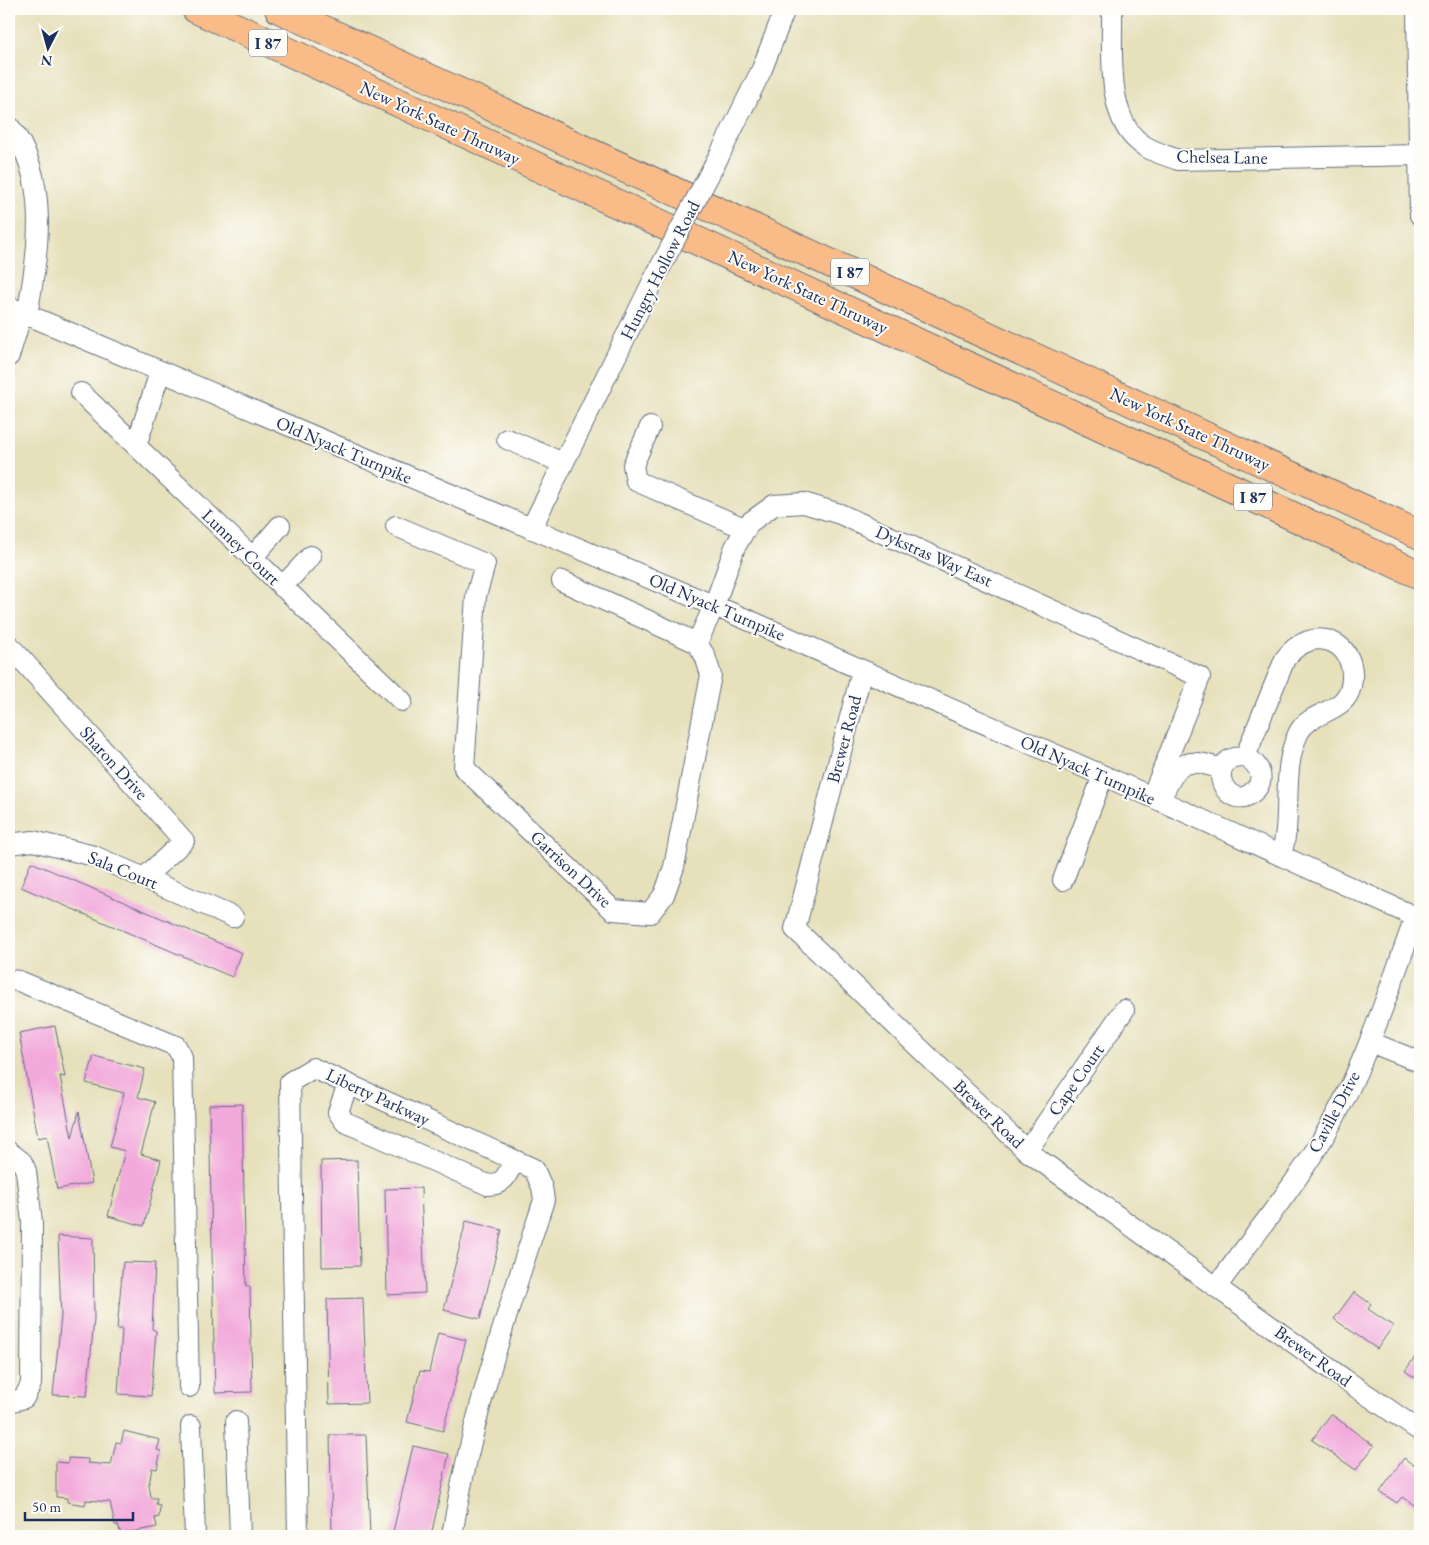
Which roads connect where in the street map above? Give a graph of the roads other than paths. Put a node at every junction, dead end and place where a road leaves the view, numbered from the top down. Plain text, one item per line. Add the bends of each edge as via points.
1 (196, 9) edge
2 (279, 9) edge
3 (785, 9) edge
4 (1112, 9) edge
5 (1416, 9) edge
6 (9, 126) edge
7 (1419, 155) edge
8 (1420, 215) edge
9 (19, 312) edge
10 (9, 356) edge
11 (160, 372) junction
12 (81, 393) dead end
13 (650, 427) dead end
14 (507, 439) dead end
15 (136, 446) junction
16 (563, 463) junction
17 (280, 526) dead end
18 (396, 526) dead end
19 (531, 529) junction
20 (746, 529) junction
21 (1420, 535) edge
22 (311, 556) dead end
23 (252, 558) junction
24 (1420, 575) edge
25 (562, 581) dead end
26 (282, 587) junction
27 (714, 606) junction
28 (697, 643) junction
29 (9, 645) edge
30 (862, 671) junction
31 (402, 701) dead end
32 (1245, 757) junction
33 (1222, 769) junction
34 (1103, 776) junction
35 (1156, 799) junction
36 (9, 844) edge
37 (1281, 856) junction
38 (145, 878) junction
39 (1064, 880) dead end
40 (233, 917) dead end
41 (1417, 919) edge
42 (9, 980) edge
43 (1124, 1010) dead end
44 (1370, 1042) junction
45 (1420, 1062) edge
46 (348, 1084) junction
47 (1027, 1151) junction
48 (9, 1152) edge
49 (514, 1160) junction
50 (1217, 1286) junction
51 (189, 1387) dead end
52 (9, 1402) edge
53 (236, 1421) dead end
54 (192, 1426) dead end
55 (1420, 1430) edge
56 (195, 1536) edge
57 (240, 1536) edge
58 (298, 1536) edge
59 (452, 1536) edge

1 - 24 highway, New York State Thruway / I 87
2 - 21 highway, New York State Thruway / I 87
3 - 16 street, Hungry Hollow Road, bridge via 762,69
4 - 7 street, Chelsea Lane via 1114,96 1123,121 1138,142 1158,153 1178,160
5 - 7 street
6 - 9 street via 21,140 34,179 38,215 35,271
7 - 8 street
9 - 10 street
9 - 11 street, Old Nyack Turnpike
11 - 15 street
11 - 19 street, Old Nyack Turnpike
12 - 15 street, Lunney Court
13 - 20 street via 633,465 636,481
14 - 16 street
15 - 23 street, Lunney Court
16 - 19 street, Hungry Hollow Road
17 - 23 street
18 - 28 street, Garrison Drive via 485,564 476,596 464,768 614,910 650,913 664,895 674,867 711,675
19 - 27 street, Old Nyack Turnpike
20 - 27 street, Dykstras Way East via 735,547
20 - 35 street, Dykstras Way East via 749,523 774,505 804,503 840,514 1200,677
22 - 26 street
23 - 26 street, Lunney Court
25 - 28 street
26 - 31 street, Lunney Court
27 - 28 street
27 - 30 street, Old Nyack Turnpike
29 - 38 street, Sharon Drive via 184,841
30 - 34 street, Old Nyack Turnpike
30 - 47 street, Brewer Road via 795,929
32 - 33 street via 1232,759
32 - 33 street via 1256,764 1261,776 1257,788 1248,796 1228,793 1221,782
32 - 37 street via 1285,659 1294,647 1306,640 1323,638 1338,645 1349,658 1351,687 1346,698 1336,707 1308,720 1299,733 1291,756 1286,832
33 - 35 street via 1198,762 1180,765
34 - 35 street, Old Nyack Turnpike
34 - 39 street
35 - 37 street, Old Nyack Turnpike
36 - 38 street, Sala Court via 33,841 94,856
37 - 41 street, Old Nyack Turnpike
38 - 40 street, Sala Court
41 - 44 street, Caville Drive
42 - 51 street via 19,981 176,1046 182,1056
43 - 47 street, Cape Court
44 - 45 street
44 - 50 street, Caville Drive via 1314,1154
46 - 49 street, Liberty Parkway
46 - 49 street via 338,1112 345,1122 488,1185 505,1179
46 - 58 street, Liberty Parkway via 313,1068 290,1082
47 - 50 street, Brewer Road
48 - 52 street via 22,1162 26,1171 32,1222 31,1384 24,1398
49 - 59 street, Liberty Parkway via 534,1169 544,1200 507,1312 460,1486
50 - 55 street, Brewer Road
53 - 57 street
54 - 56 street

